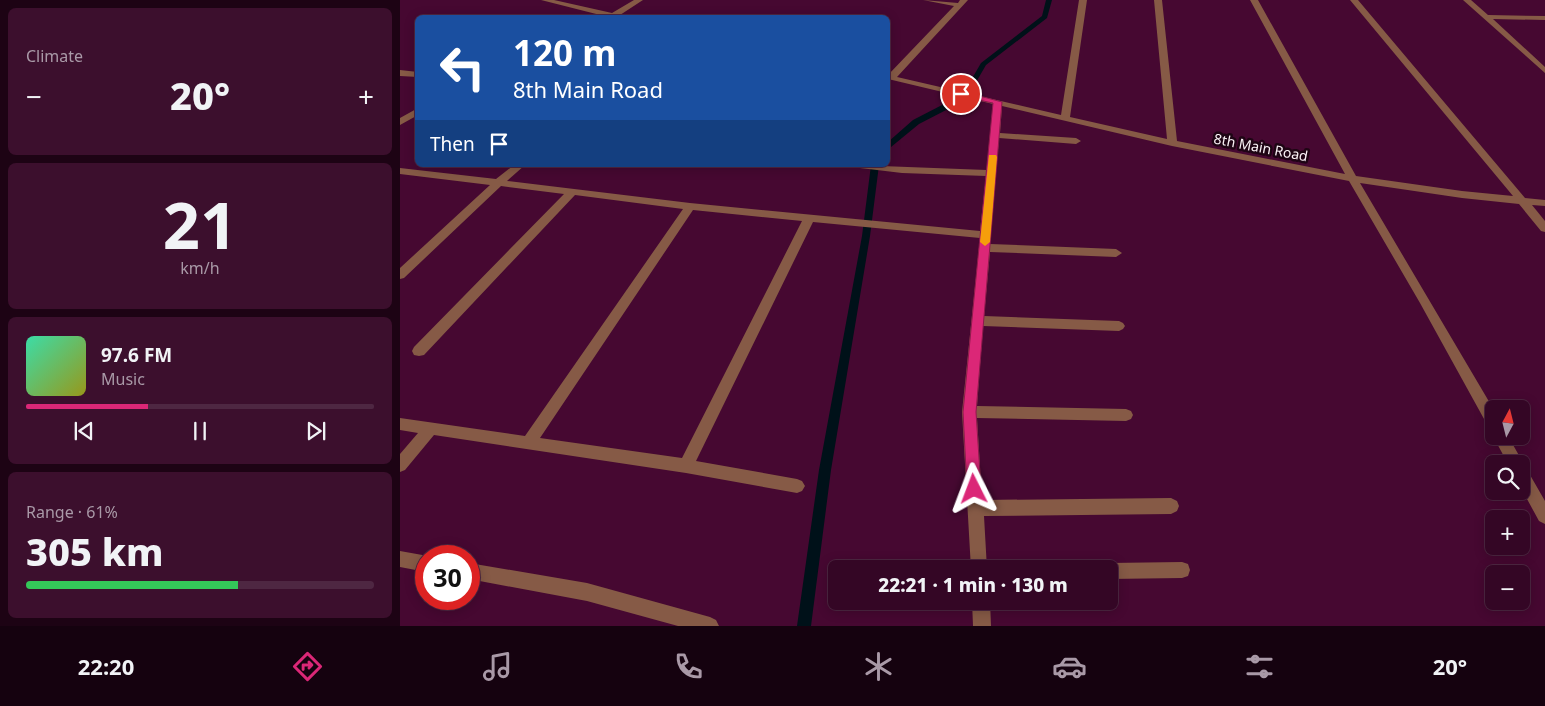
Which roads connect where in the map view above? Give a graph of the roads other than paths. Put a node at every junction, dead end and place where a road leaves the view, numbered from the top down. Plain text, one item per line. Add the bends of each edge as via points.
1 (545, 0) edge
2 (639, 0) edge
3 (927, 0) edge
4 (1083, 0) edge
5 (1158, 0) edge
6 (1254, 0) edge
7 (1354, 0) edge
8 (1466, 0) edge
9 (961, 3) edge
10 (614, 15) joint
11 (1486, 17) junction
12 (1545, 18) edge
13 (1545, 71) edge
14 (400, 73) edge
15 (415, 74) edge
16 (890, 78) edge
17 (998, 102) junction
18 (409, 114) edge
19 (1066, 118) junction
20 (400, 122) edge
21 (995, 135) junction
22 (1076, 141) dead end
23 (1172, 143) junction
24 (518, 167) edge
25 (877, 167) edge
26 (991, 173) junction
27 (403, 174) edge
28 (1353, 180) junction
29 (498, 183) junction
30 (572, 192) junction
31 (1523, 201) junction
32 (1545, 203) edge
33 (690, 206) junction
34 (809, 218) junction
35 (1545, 228) edge
36 (985, 242) junction
37 (1116, 253) dead end
38 (400, 275) edge
39 (978, 321) junction
40 (1119, 326) dead end
41 (420, 351) dead end
42 (1485, 408) edge
43 (970, 412) junction
44 (1126, 414) dead end
45 (400, 424) edge
46 (431, 429) junction
47 (528, 443) junction
48 (400, 465) edge
49 (686, 466) junction
50 (797, 486) dead end
51 (1530, 489) edge
52 (1171, 506) dead end
53 (975, 508) junction
54 (1545, 516) edge
55 (400, 559) edge
56 (978, 560) edge
57 (415, 562) edge
58 (1182, 570) dead end
59 (1118, 571) edge
60 (480, 573) edge
61 (981, 610) edge
62 (710, 626) edge
63 (982, 626) edge

1 - 10 street
2 - 10 street
3 - 9 street
4 - 19 street
5 - 23 street
6 - 28 street
7 - 31 street
8 - 11 street
9 - 16 street
11 - 12 street
11 - 13 street
14 - 15 street
16 - 17 street, 8th Main Road
17 - 19 street, 8th Main Road
17 - 21 street
18 - 20 street
19 - 23 street, 8th Main Road
21 - 22 street
21 - 26 street
23 - 28 street, 8th Main Road
24 - 29 street
25 - 26 street
26 - 36 street
27 - 29 street
28 - 31 street, 8th Main Road
28 - 42 street
29 - 30 street
29 - 38 street
30 - 33 street
30 - 41 street
31 - 32 street, 8th Main Road
31 - 35 street
33 - 34 street
33 - 47 street
34 - 36 street via 894,226
34 - 49 street
36 - 37 street
36 - 39 street
39 - 40 street
39 - 43 street
43 - 44 street
43 - 53 street
45 - 46 street
46 - 47 street
46 - 48 street
47 - 49 street
49 - 50 street
51 - 54 street
52 - 53 street
53 - 56 street
55 - 57 street
58 - 59 street
60 - 62 street via 587,592
61 - 63 street

